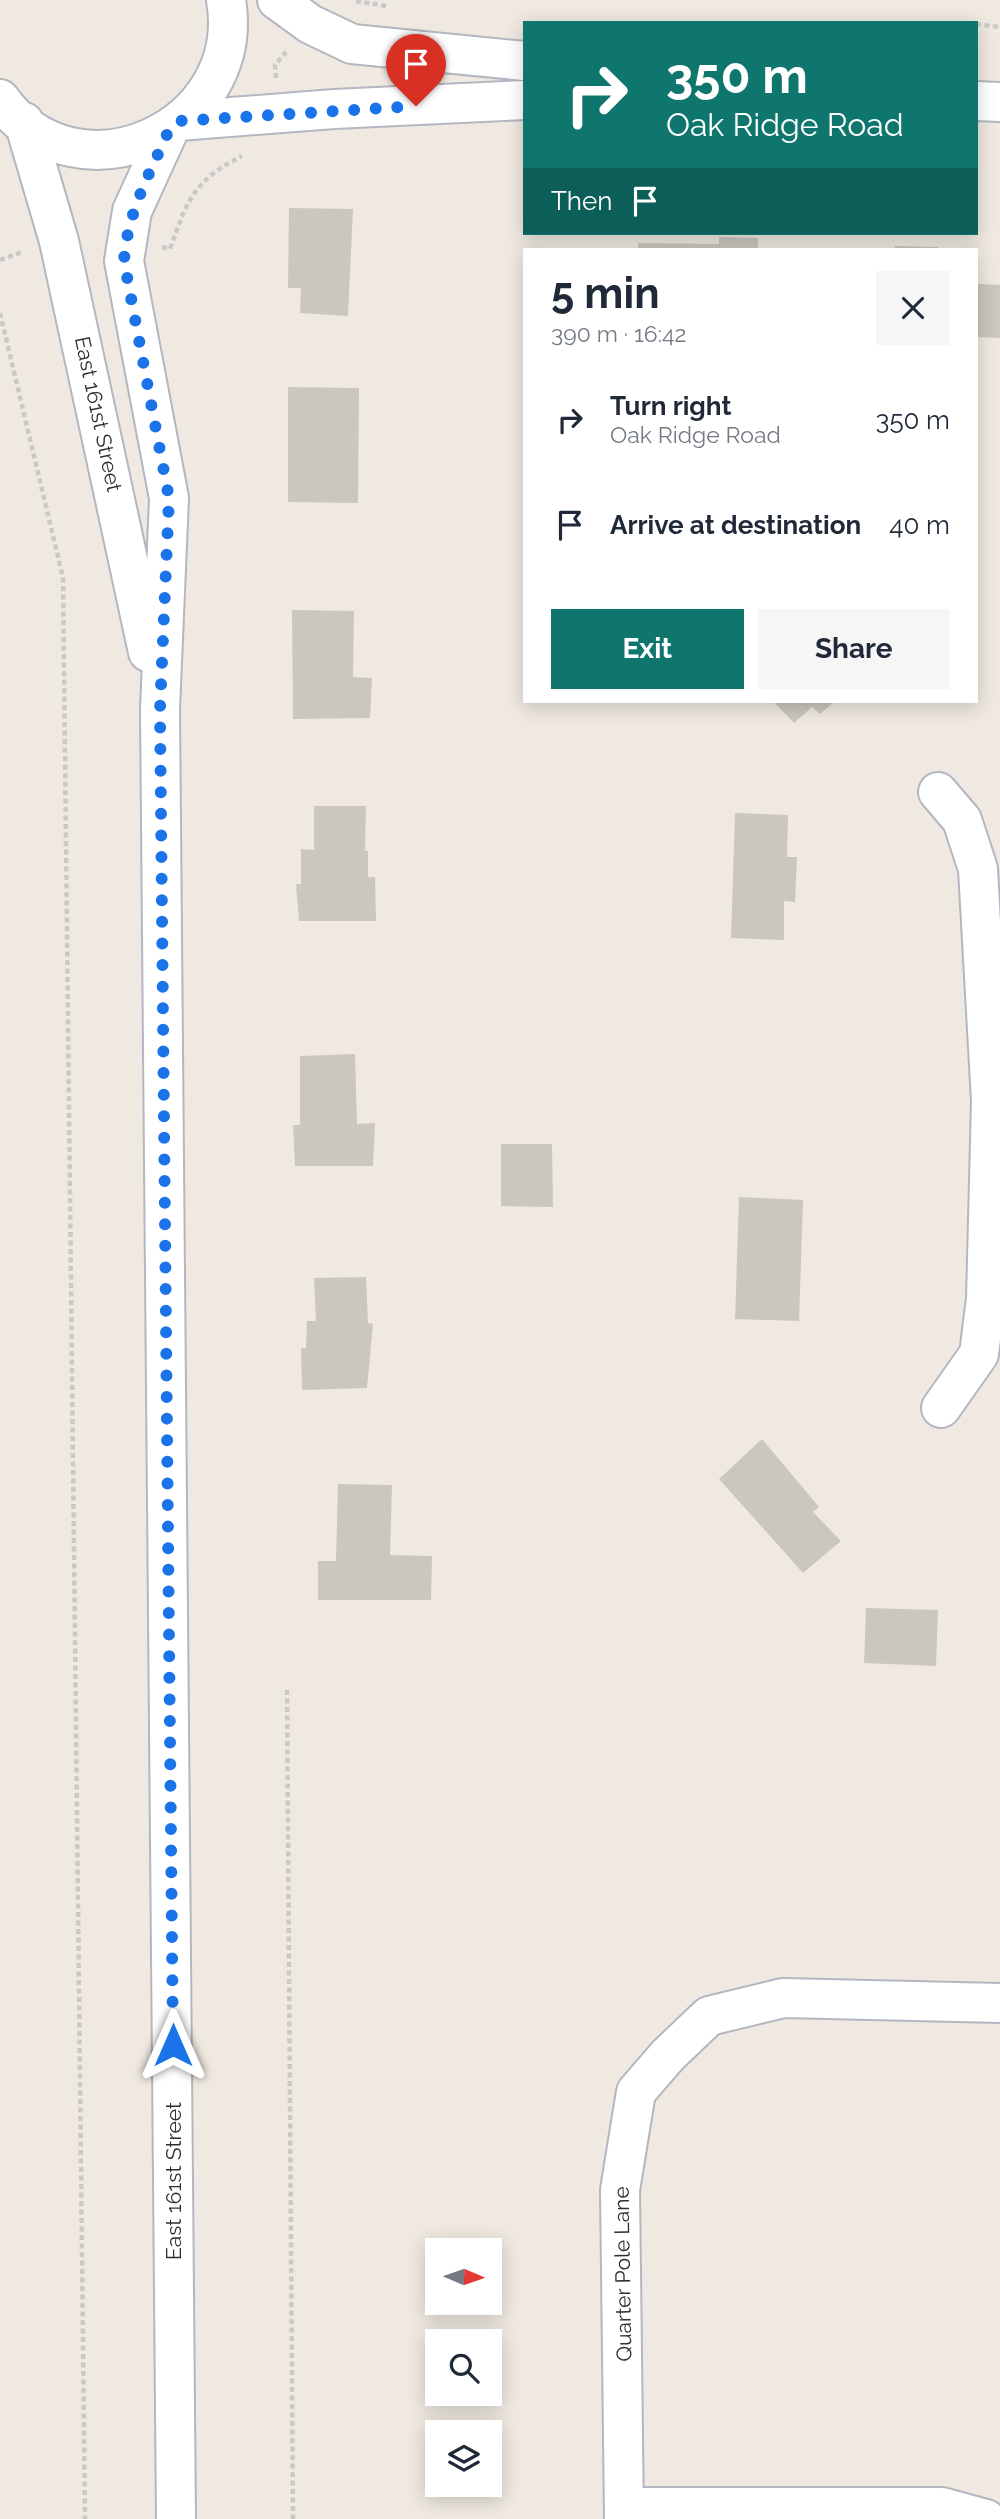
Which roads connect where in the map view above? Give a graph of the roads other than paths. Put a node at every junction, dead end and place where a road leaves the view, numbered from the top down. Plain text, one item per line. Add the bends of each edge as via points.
1 (226, 0) edge
2 (276, 0) edge
3 (523, 61) edge
4 (523, 100) edge
5 (978, 102) edge
6 (1000, 102) edge
7 (8, 110) edge
8 (174, 126) junction
9 (160, 709) junction
10 (938, 792) dead end
11 (996, 1101) edge
12 (941, 1408) dead end
13 (1000, 2003) edge
14 (624, 2513) edge
15 (176, 2519) edge
16 (986, 2519) edge

1 - 8 street via 229,21 222,64 201,101
2 - 3 street via 310,24 352,44
4 - 8 street via 280,114
5 - 6 street
7 - 8 street via 45,137 87,149 130,147
7 - 9 street, East 161st Street via 59,241
8 - 9 street, East 161st Street via 132,211 124,261 169,498
9 - 15 street, East 161st Street
10 - 11 street via 962,820 978,869
11 - 12 street via 979,1354
13 - 14 street, Quarter Pole Lane via 783,1998 709,2016 636,2092 620,2190
14 - 16 street via 942,2507

